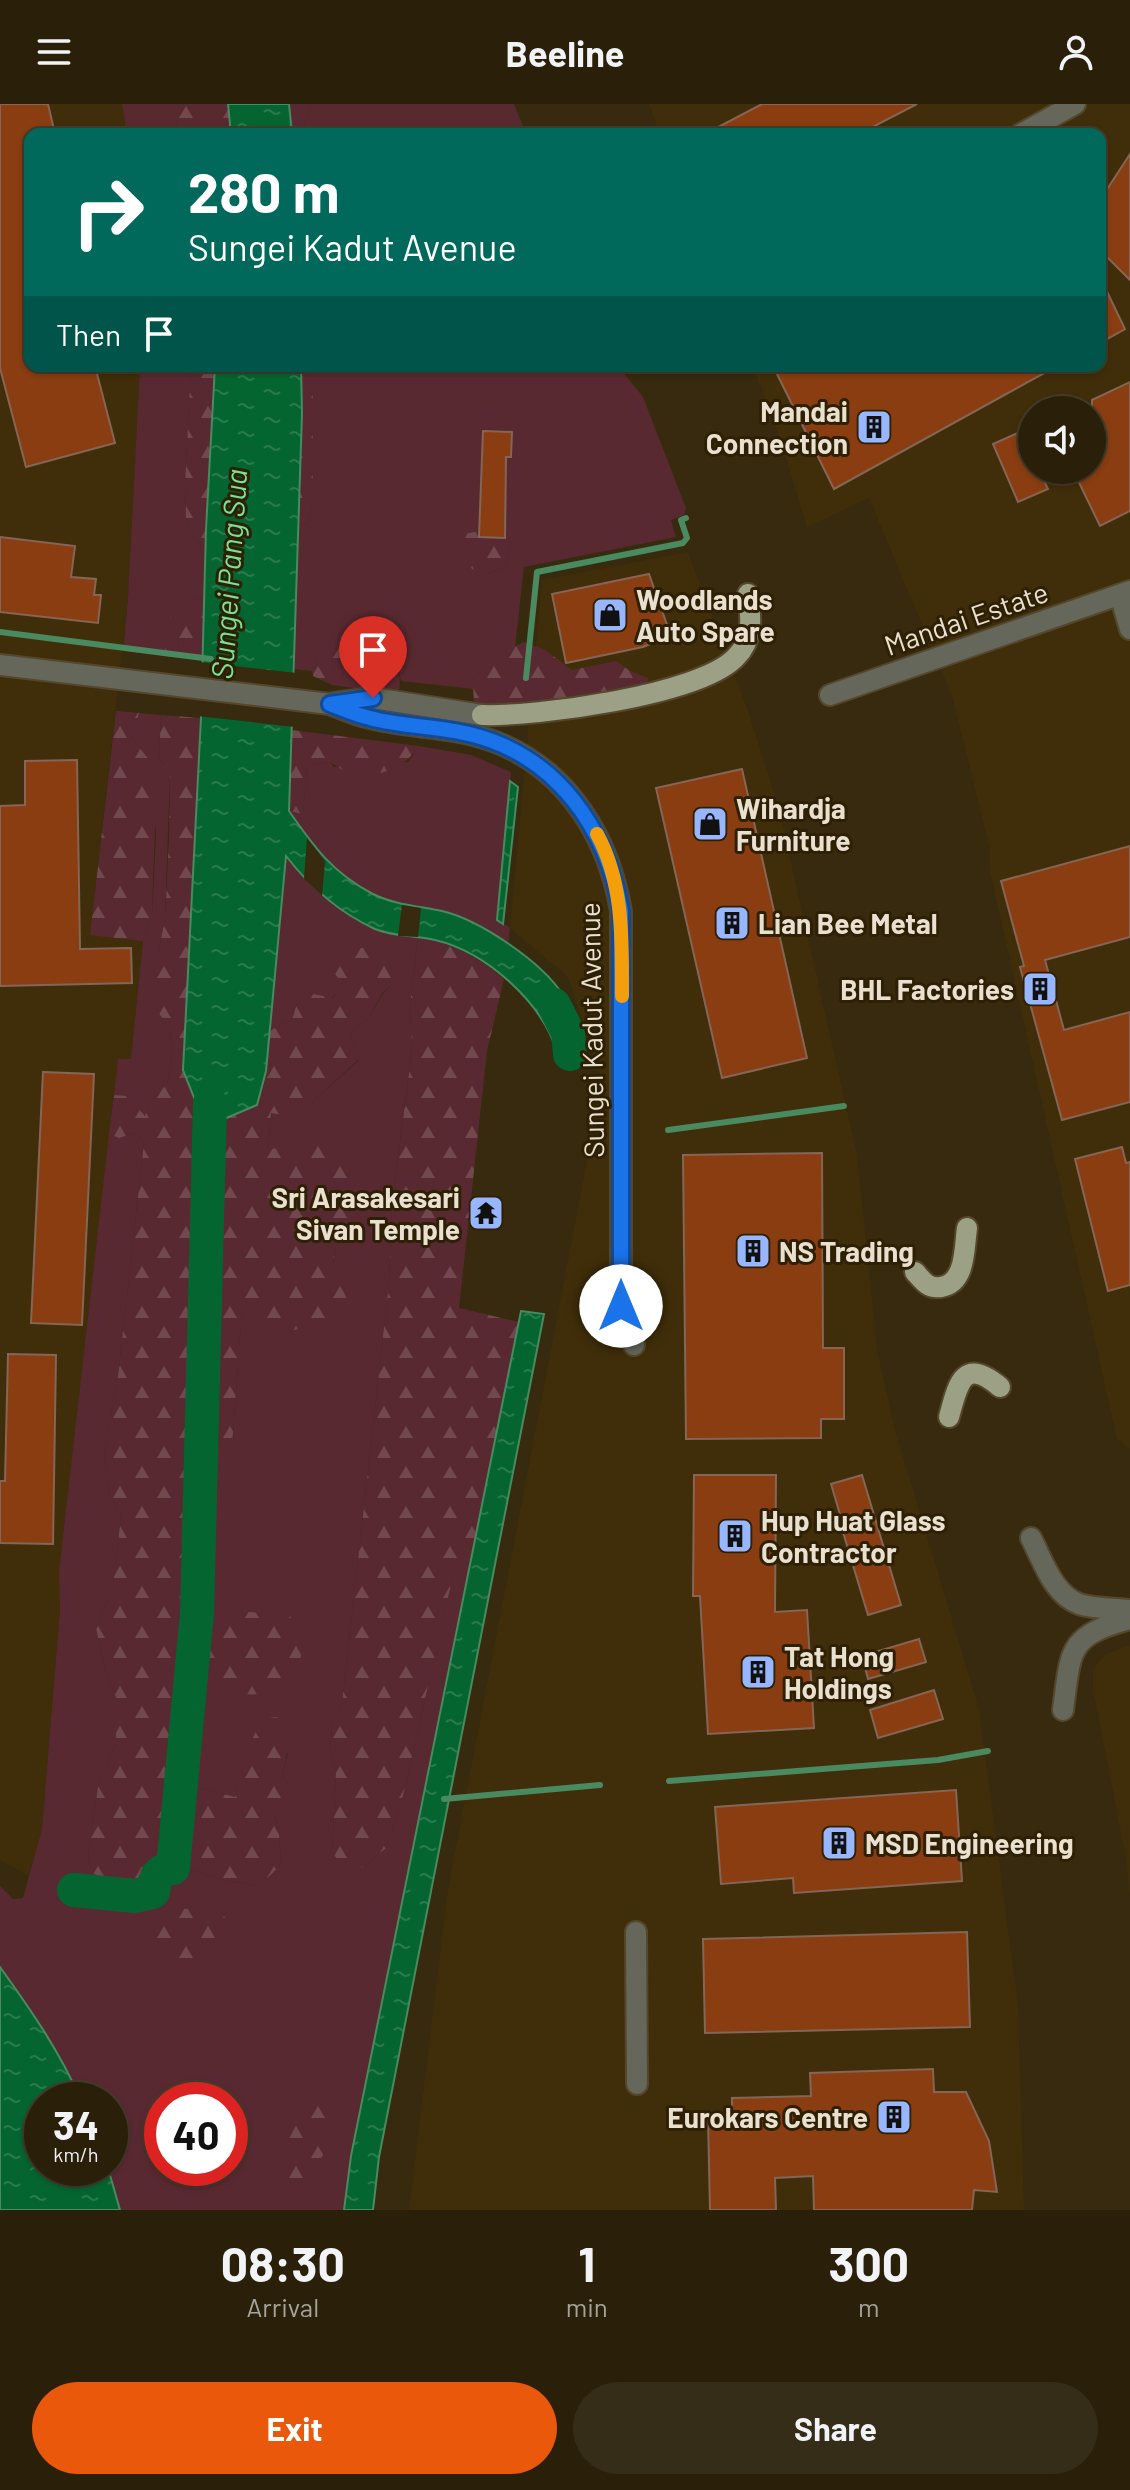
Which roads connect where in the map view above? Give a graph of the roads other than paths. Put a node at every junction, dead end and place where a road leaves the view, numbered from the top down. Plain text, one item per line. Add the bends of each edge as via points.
1 (1075, 104) edge
2 (1032, 128) edge
3 (1125, 593) edge
4 (748, 594) dead end
5 (1130, 629) edge
6 (0, 665) edge
7 (830, 695) dead end
8 (330, 704) junction
9 (482, 715) joint
10 (967, 1228) dead end
11 (915, 1272) dead end
12 (634, 1345) dead end
13 (1000, 1387) dead end
14 (949, 1417) dead end
15 (1031, 1538) dead end
16 (1130, 1610) edge
17 (1130, 1619) edge
18 (1063, 1710) dead end
19 (636, 1932) dead end
20 (637, 2084) dead end

1 - 2 street
3 - 5 street, Mandai Estate
3 - 7 street, Mandai Estate
4 - 9 main road via 748,641 725,667 627,699
6 - 8 street, Sungei Kadut Avenue
8 - 9 street, Sungei Kadut Avenue via 373,698
8 - 12 street, Sungei Kadut Avenue via 371,718 474,735 510,749 562,787 599,837 621,911 621,1306
10 - 11 main road via 959,1276 952,1284 933,1288
13 - 14 main road via 985,1374 966,1377 958,1383
15 - 16 street via 1055,1584 1069,1597 1079,1604
17 - 18 street via 1082,1638 1071,1655
19 - 20 street

